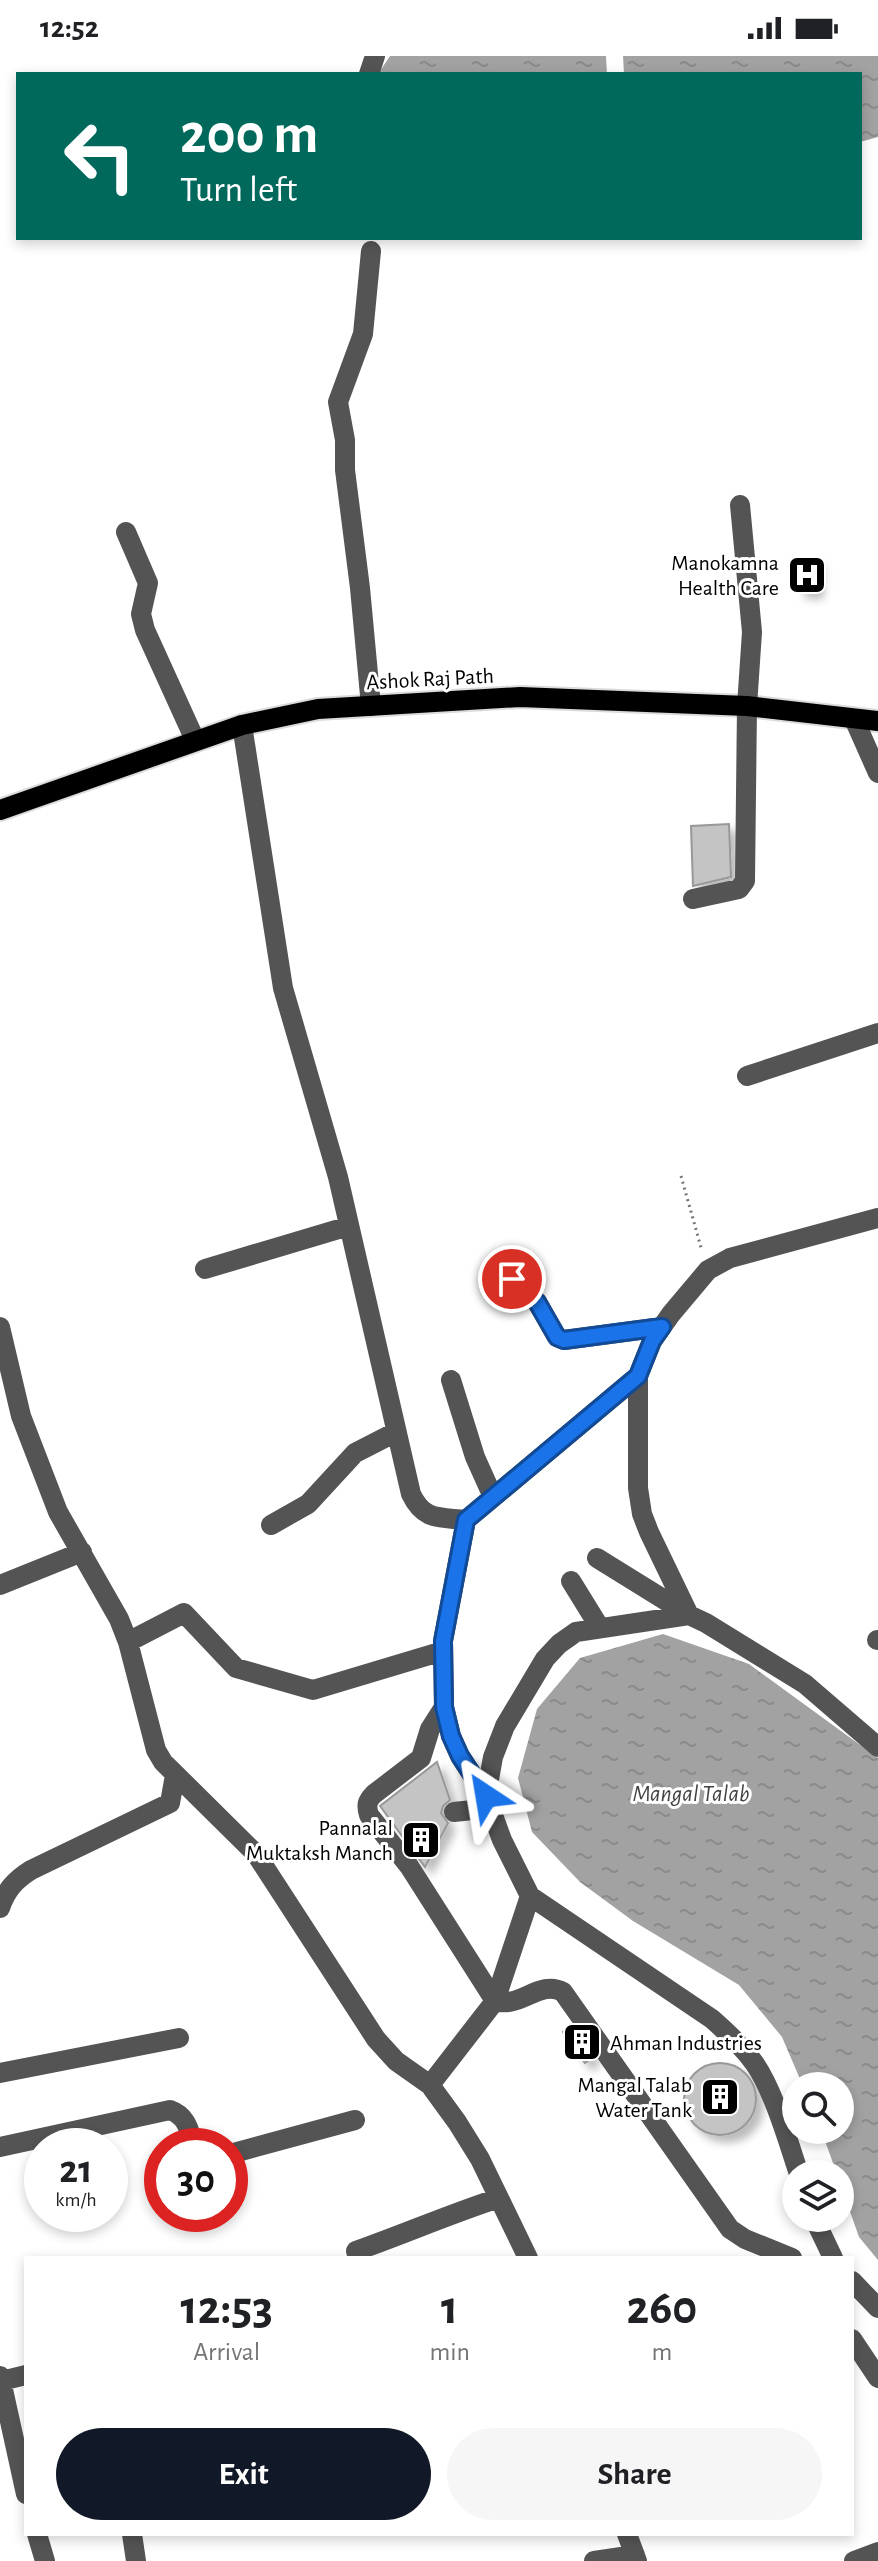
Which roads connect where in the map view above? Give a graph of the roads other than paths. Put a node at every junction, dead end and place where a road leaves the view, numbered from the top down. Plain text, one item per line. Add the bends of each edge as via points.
1 (371, 251) dead end
2 (740, 505) dead end
3 (126, 532) dead end
4 (371, 706) junction
5 (747, 706) junction
6 (854, 719) junction
7 (878, 721) edge
8 (242, 725) junction
9 (195, 740) junction
10 (878, 773) edge
11 (0, 810) edge
12 (693, 899) dead end
13 (878, 1033) edge
14 (747, 1076) dead end
15 (878, 1218) edge
16 (349, 1226) junction
17 (205, 1269) dead end
18 (512, 1279) dead end
19 (0, 1327) edge
20 (662, 1327) junction
21 (638, 1376) junction
22 (451, 1380) dead end
23 (396, 1432) junction
24 (493, 1497) junction
25 (466, 1520) junction
26 (271, 1525) dead end
27 (82, 1552) junction
28 (597, 1558) dead end
29 (571, 1581) dead end
30 (0, 1585) edge
31 (689, 1615) junction
32 (600, 1628) junction
33 (128, 1642) junction
34 (443, 1651) junction
35 (444, 1707) junction
36 (878, 1747) edge
37 (175, 1775) junction
38 (488, 1802) junction
39 (454, 1812) dead end
40 (530, 1896) junction
41 (0, 1908) edge
42 (495, 2001) junction
43 (179, 2038) dead end
44 (0, 2073) edge
45 (430, 2085) junction
46 (355, 2120) dead end
47 (188, 2128) edge
48 (0, 2147) edge
49 (248, 2149) edge
50 (794, 2160) edge
51 (499, 2198) junction
52 (821, 2232) edge
53 (357, 2256) edge
54 (527, 2256) edge
55 (787, 2256) edge
56 (832, 2256) edge
57 (854, 2283) edge
58 (878, 2308) edge
59 (854, 2342) edge
60 (24, 2375) edge
61 (878, 2378) edge
62 (1, 2379) edge
63 (24, 2485) edge
64 (38, 2536) edge
65 (132, 2536) edge
66 (628, 2536) edge
67 (878, 2552) edge
68 (636, 2558) edge
69 (45, 2561) edge
70 (136, 2561) edge
71 (594, 2561) edge
72 (854, 2561) edge

1 - 4 street via 363,334 338,402
2 - 5 street via 751,602
3 - 9 street via 148,583 141,614 145,630
4 - 5 main road, Ashok Raj Path via 520,697
4 - 8 main road, Ashok Raj Path via 318,709
5 - 6 main road, Ashok Raj Path
5 - 12 street via 745,881 739,889
6 - 7 main road, Ashok Raj Path
6 - 10 street
8 - 9 main road, Ashok Raj Path
8 - 16 street via 283,988
9 - 11 main road, Ashok Raj Path
13 - 14 street
15 - 20 street via 730,1258 708,1270
16 - 17 street
16 - 23 street
18 - 20 street via 537,1302 564,1340
19 - 27 street via 21,1416 58,1512
20 - 21 street
21 - 24 street
21 - 31 street via 642,1514
22 - 24 street
23 - 25 street via 418,1508 428,1515
23 - 26 street via 355,1453 308,1504
24 - 25 street
25 - 34 street
27 - 30 street
27 - 33 street
28 - 31 street
29 - 32 street
31 - 32 street
31 - 36 street via 805,1684
32 - 38 street via 576,1632 545,1659 505,1726 493,1757
33 - 34 street via 184,1613 236,1668 313,1690
33 - 37 street via 156,1750
34 - 35 street
35 - 38 street via 460,1756
35 - 42 street via 421,1758 374,1794 366,1807
37 - 41 street via 170,1803 16,1879
37 - 45 street via 256,1854 376,2039
38 - 39 street
38 - 40 street
40 - 42 street
40 - 50 street via 734,2039 757,2067
42 - 45 street
42 - 55 street via 514,2002 545,1988 563,1992 730,2229
43 - 44 street
45 - 51 street via 480,2159
46 - 49 street
47 - 48 street via 180,2113 170,2110
51 - 53 street via 356,2251
51 - 54 street
52 - 56 street
57 - 58 street
59 - 61 street
60 - 62 street
62 - 63 street
64 - 69 street
65 - 70 street
66 - 68 street
67 - 72 street
68 - 71 street

